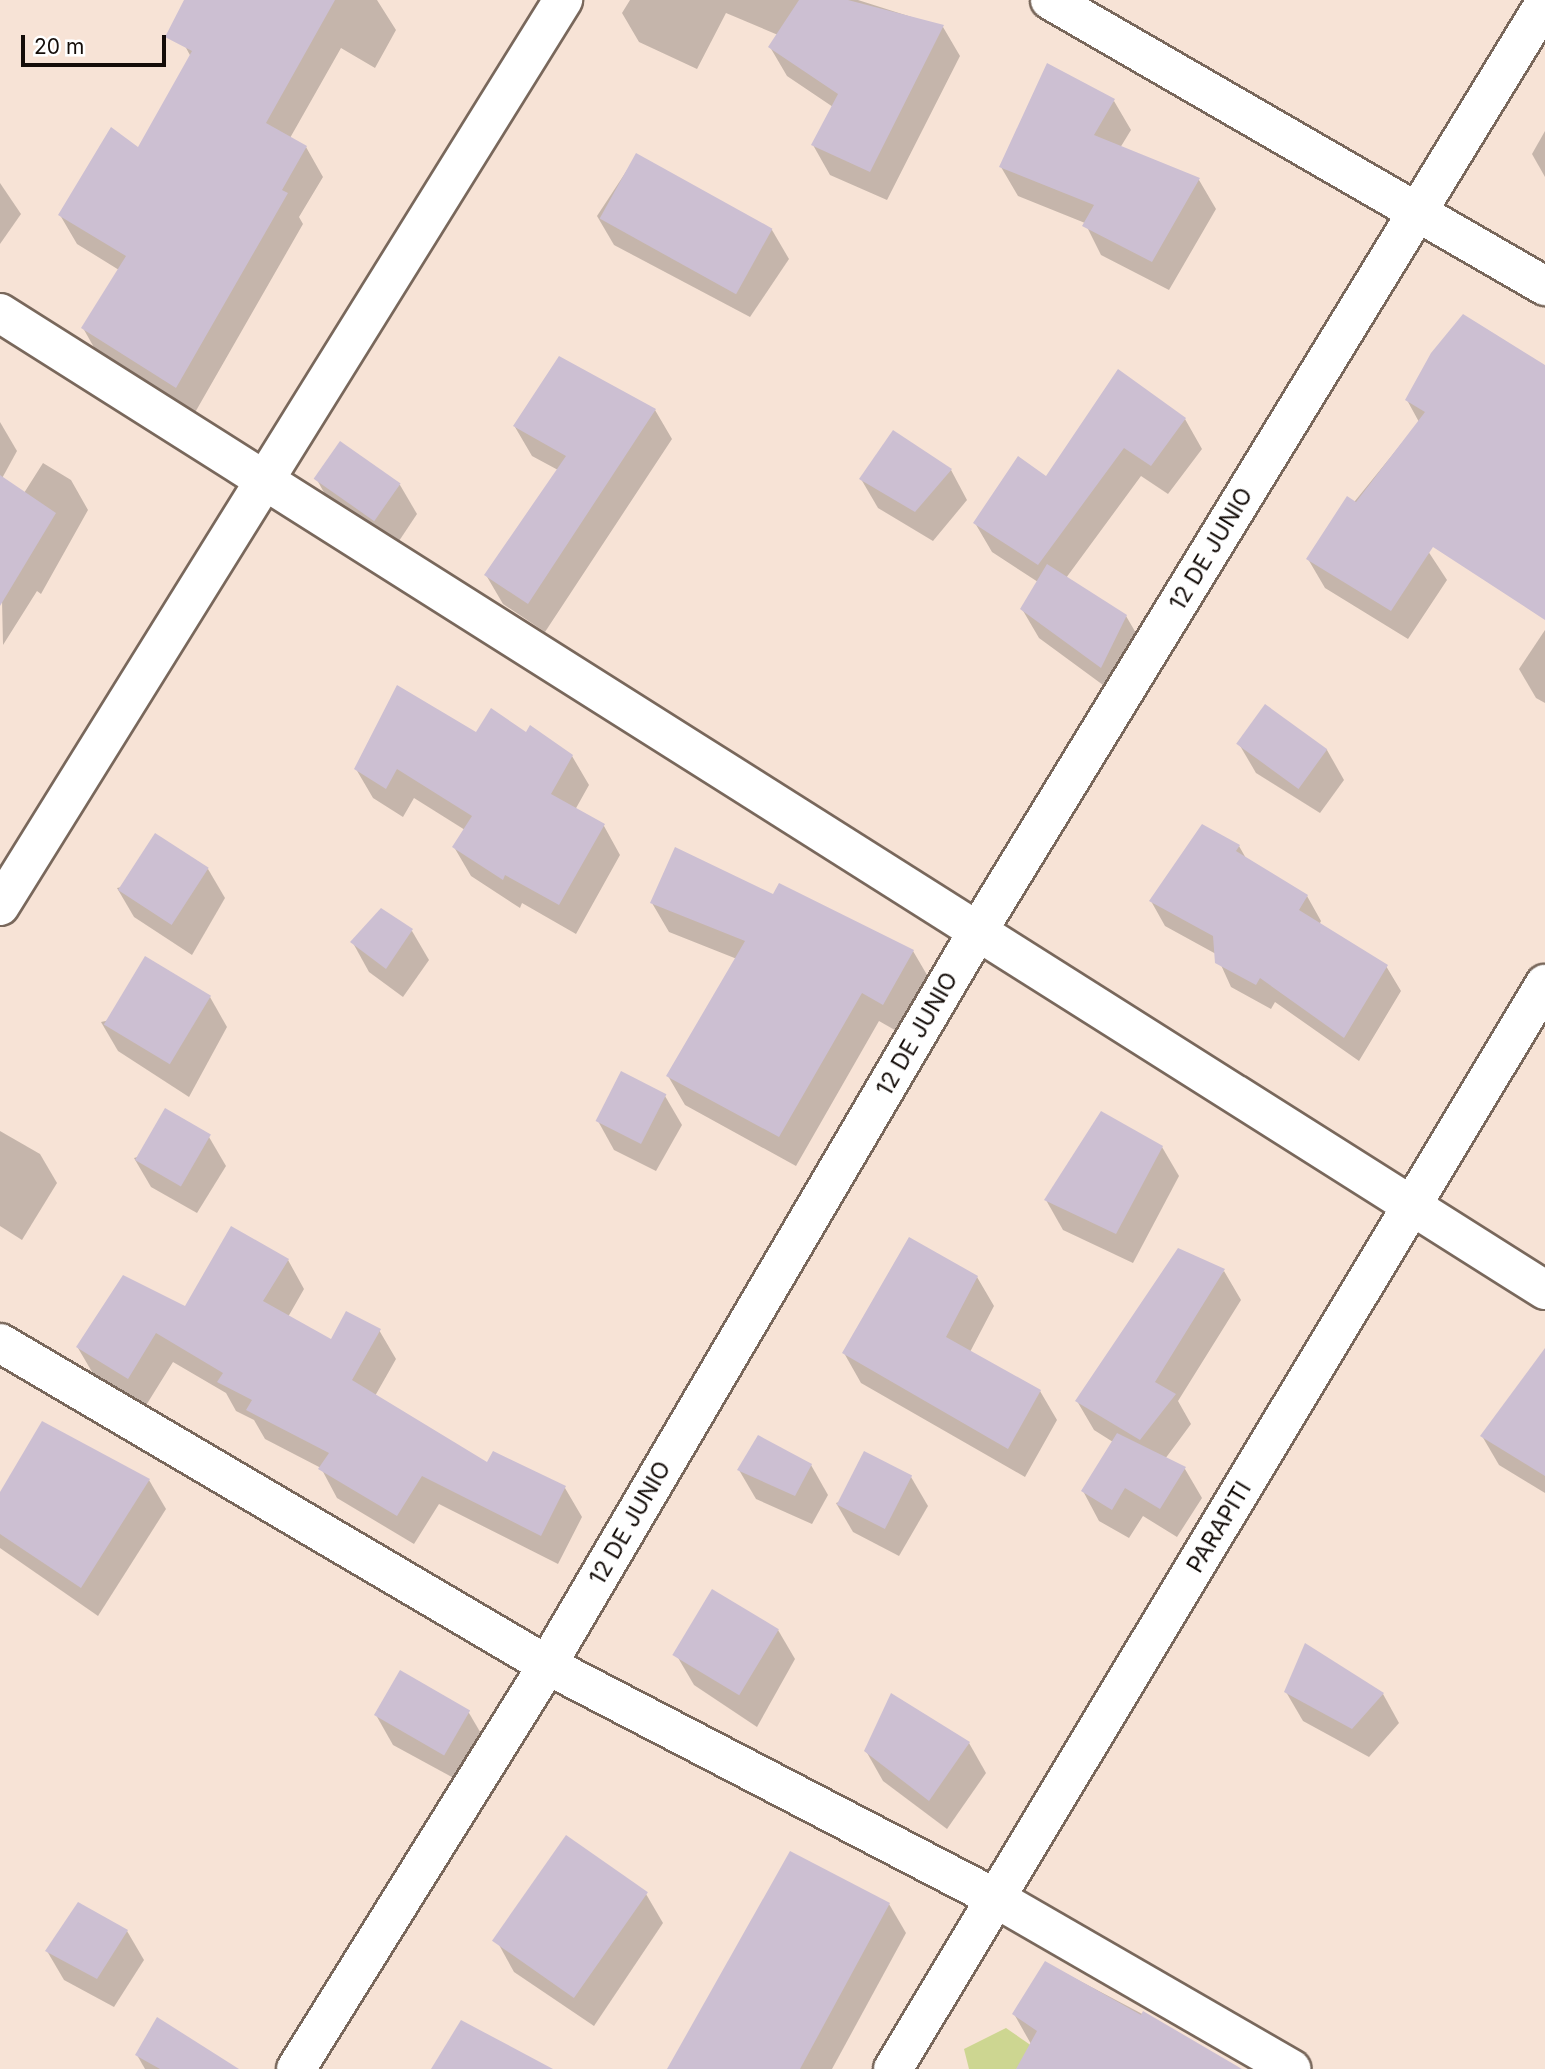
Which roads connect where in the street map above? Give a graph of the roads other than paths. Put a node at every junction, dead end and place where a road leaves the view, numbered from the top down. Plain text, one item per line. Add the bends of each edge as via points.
1 (563, 0) edge
2 (1050, 0) edge
3 (1545, 3) edge
4 (1419, 210) junction
5 (1545, 286) edge
6 (0, 313) edge
7 (264, 480) junction
8 (0, 906) edge
9 (979, 929) junction
10 (1545, 984) edge
11 (1411, 1205) junction
12 (1545, 1290) edge
13 (0, 1343) edge
14 (547, 1665) junction
15 (997, 1899) junction
16 (296, 2069) edge
17 (893, 2069) edge
18 (1292, 2069) edge

1 - 7 street
2 - 4 street
3 - 4 street, 12 DE JUNIO
4 - 5 street
4 - 9 street, 12 DE JUNIO
6 - 7 street
7 - 8 street
7 - 9 street
9 - 11 street
9 - 14 street, 12 DE JUNIO
10 - 11 street, PARAPITI
11 - 12 street
11 - 15 street, PARAPITI
13 - 14 street
14 - 15 street
14 - 16 street, 12 DE JUNIO
15 - 17 street, PARAPITI
15 - 18 street

